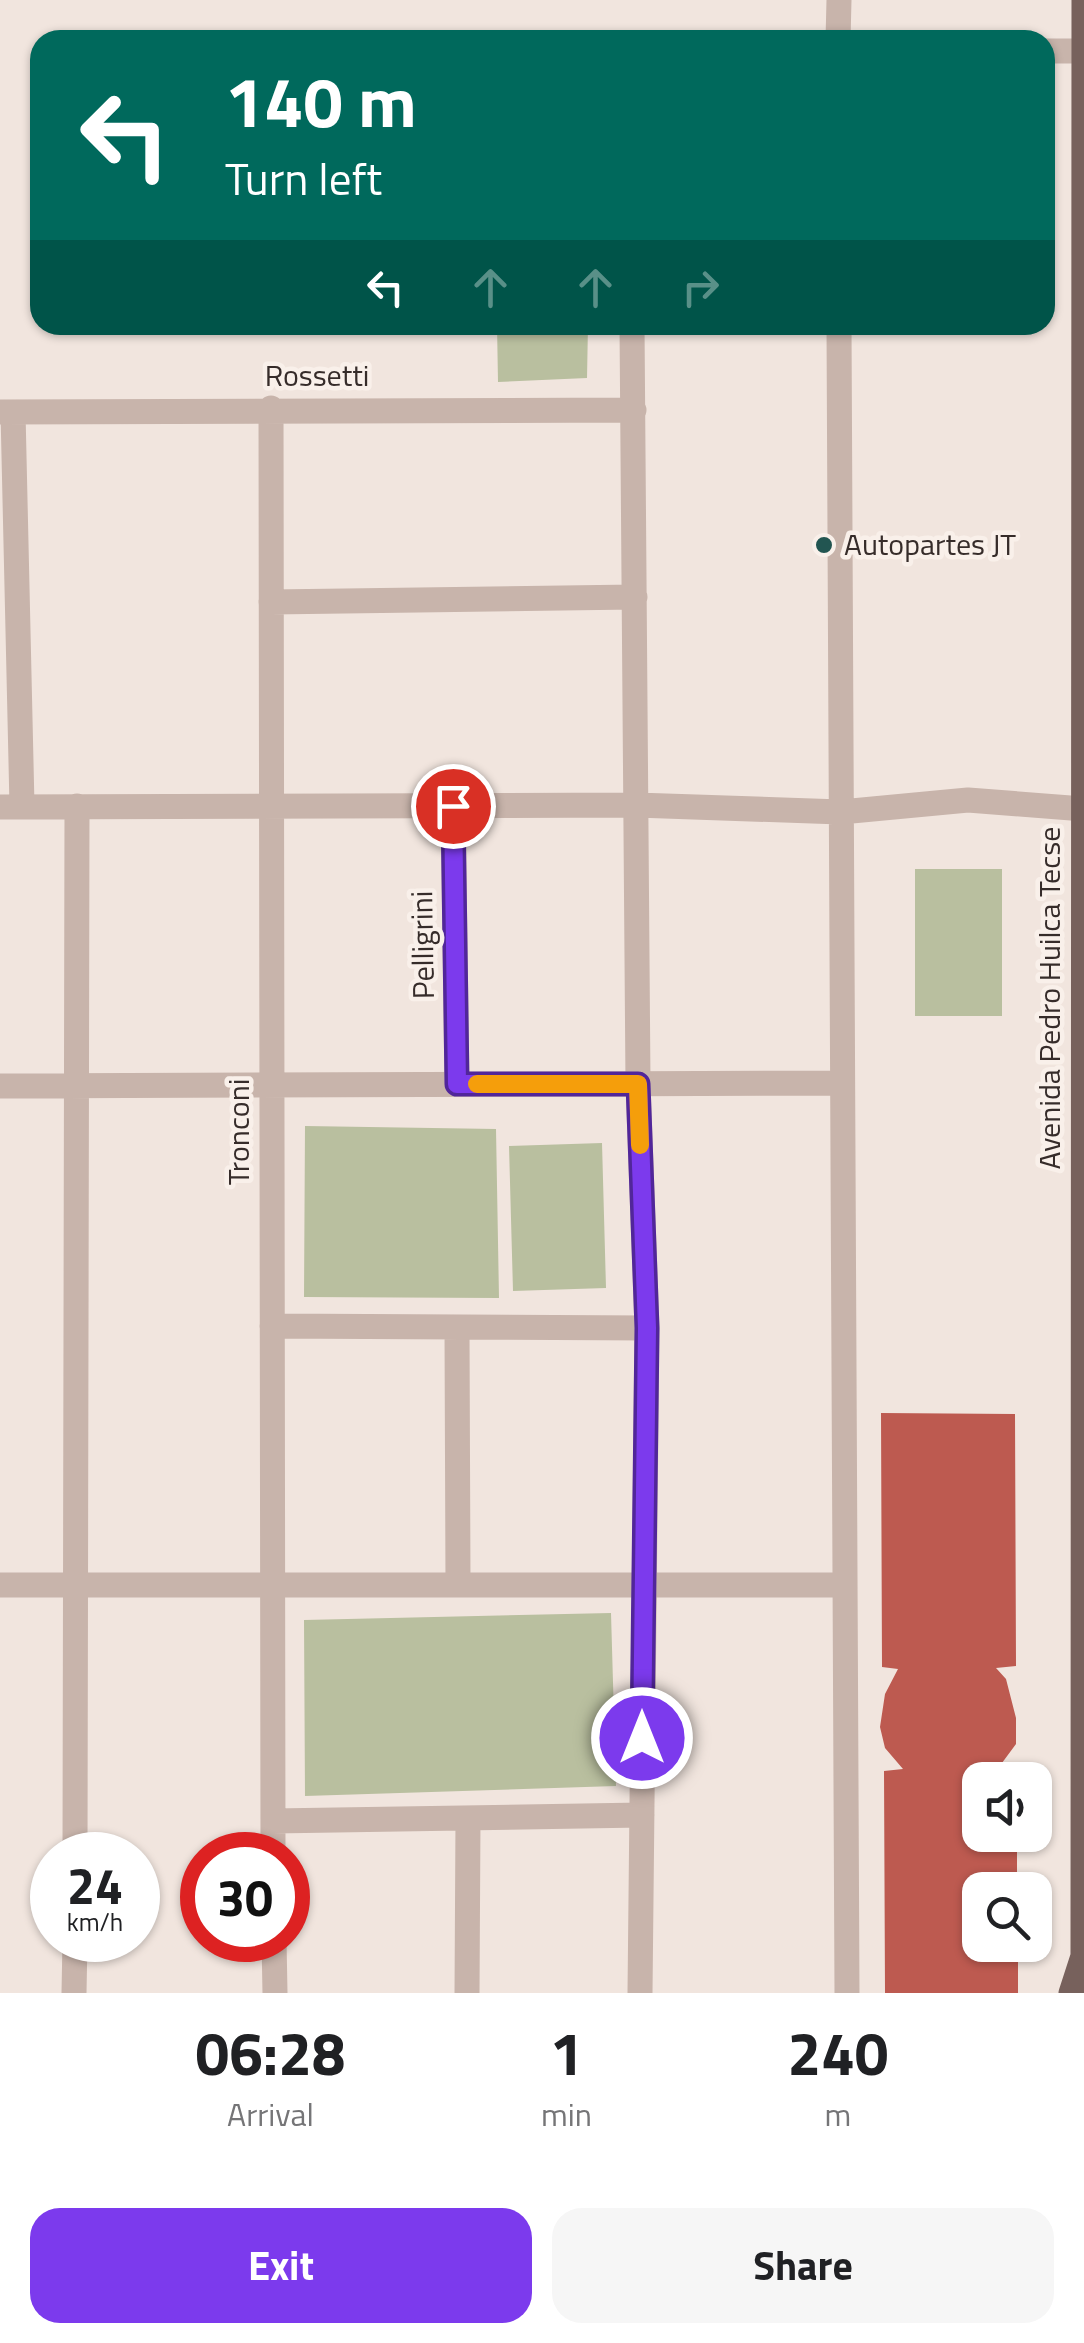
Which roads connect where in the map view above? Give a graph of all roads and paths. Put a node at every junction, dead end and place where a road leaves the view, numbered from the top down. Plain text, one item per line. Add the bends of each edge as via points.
1 (839, 0) edge
2 (1084, 0) edge
3 (838, 30) edge
4 (1084, 50) edge
5 (1055, 51) edge
6 (632, 335) edge
7 (838, 335) edge
8 (271, 408) junction
9 (634, 410) junction
10 (6, 412) edge
11 (635, 597) junction
12 (8, 601) edge
13 (271, 602) junction
14 (636, 805) junction
15 (11, 806) edge
16 (77, 806) junction
17 (271, 806) junction
18 (453, 806) junction
19 (1083, 809) edge
20 (841, 812) junction
21 (840, 1083) junction
22 (272, 1084) junction
23 (457, 1084) junction
24 (638, 1084) junction
25 (77, 1085) junction
26 (0, 1086) edge
27 (272, 1326) junction
28 (647, 1328) junction
29 (457, 1330) junction
30 (0, 1585) edge
31 (76, 1585) junction
32 (272, 1585) junction
33 (458, 1585) junction
34 (641, 1585) junction
35 (843, 1585) junction
36 (642, 1815) junction
37 (468, 1818) junction
38 (272, 1821) junction
39 (75, 1832) edge
40 (272, 1832) edge
41 (74, 1962) edge
42 (274, 1962) edge
43 (74, 1993) edge
44 (275, 1993) edge
45 (467, 1993) edge
46 (640, 1993) edge
47 (846, 1993) edge
48 (1071, 1993) edge

1 - 3 street
2 - 4 main road, Avenida Pedro Huilca Tecse
4 - 5 street
4 - 19 main road, Avenida Pedro Huilca Tecse
6 - 9 street
7 - 20 street
8 - 9 street, Rossetti
8 - 10 street, Rossetti
8 - 13 street, Tronconi
9 - 11 street
10 - 12 street
11 - 13 street
11 - 14 street
12 - 15 street
13 - 17 street, Tronconi
14 - 18 street
14 - 20 street
14 - 24 street
15 - 16 street
16 - 17 street
16 - 25 street
17 - 18 street
17 - 22 street, Tronconi
18 - 23 street, Pelligrini
19 - 20 street via 968,800
19 - 48 main road, Avenida Pedro Huilca Tecse via 1084,1956
20 - 21 street
21 - 24 street
21 - 35 street
22 - 23 street
22 - 25 street
22 - 27 street, Tronconi
23 - 24 street
24 - 28 street
25 - 26 street
25 - 31 street
27 - 29 street
27 - 32 street, Tronconi
28 - 29 street
28 - 34 street
29 - 33 street
30 - 31 street
31 - 32 street
31 - 39 street
32 - 33 street
32 - 38 street, Tronconi
33 - 34 street
34 - 35 street
34 - 36 street
35 - 47 street
36 - 37 street
36 - 46 street
37 - 38 street
37 - 45 street
38 - 40 street, Tronconi
41 - 43 street
42 - 44 street

